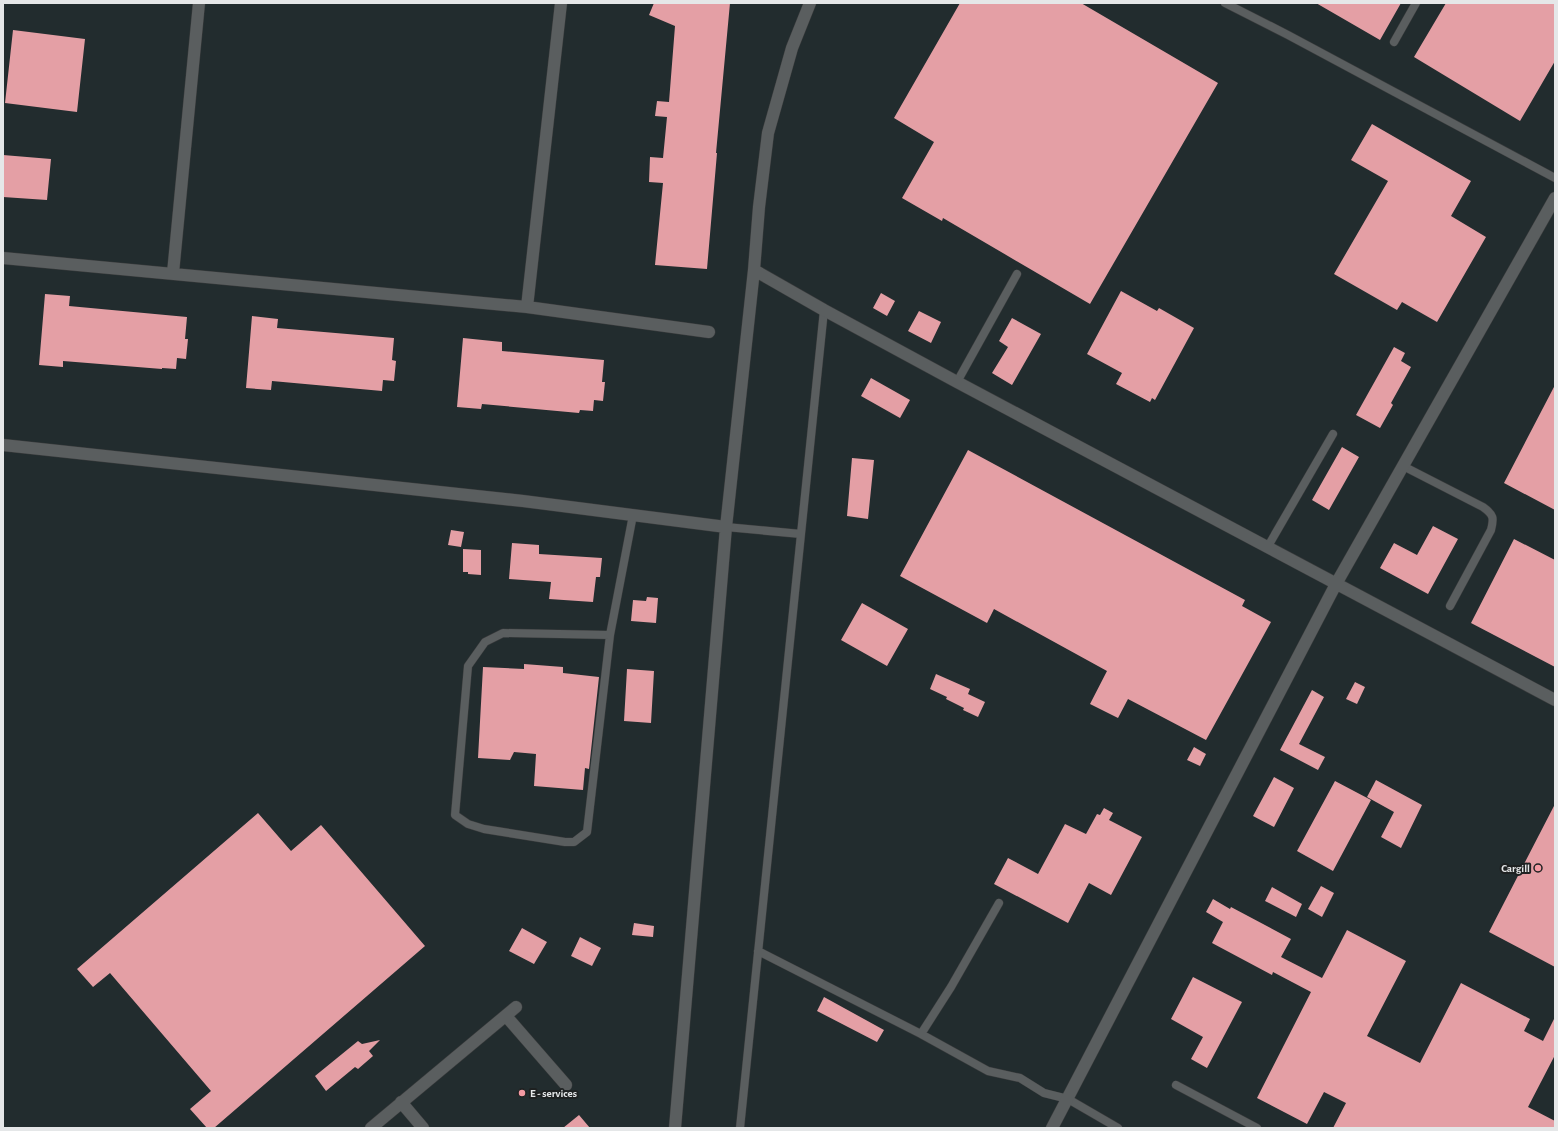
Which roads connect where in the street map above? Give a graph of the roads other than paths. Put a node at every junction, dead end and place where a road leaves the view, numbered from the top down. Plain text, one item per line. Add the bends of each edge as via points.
1 (199, 3) edge
2 (560, 3) edge
3 (810, 3) edge
4 (1224, 3) edge
5 (1416, 3) edge
6 (1394, 42) dead end
7 (1555, 178) edge
8 (1555, 198) edge
9 (3, 258) edge
10 (754, 270) junction
11 (173, 273) junction
12 (1017, 274) dead end
13 (527, 307) junction
14 (824, 310) junction
15 (709, 332) dead end
16 (957, 382) junction
17 (1333, 434) dead end
18 (3, 445) edge
19 (1403, 466) junction
20 (633, 515) junction
21 (726, 527) junction
22 (801, 534) junction
23 (1268, 548) junction
24 (1336, 584) junction
25 (1450, 606) dead end
26 (610, 635) junction
27 (1555, 700) edge
28 (999, 903) dead end
29 (758, 951) junction
30 (516, 1007) dead end
31 (506, 1016) junction
32 (921, 1034) junction
33 (566, 1085) dead end
34 (1176, 1085) dead end
35 (1068, 1099) junction
36 (401, 1102) junction
37 (371, 1128) edge
38 (423, 1128) edge
39 (675, 1128) edge
40 (740, 1128) edge
41 (1052, 1128) edge
42 (1118, 1128) edge
43 (1257, 1128) edge

1 - 11 street
2 - 13 street
3 - 10 street via 792,48 768,133
4 - 7 lane
5 - 6 lane
8 - 19 street
9 - 11 street
10 - 14 street
10 - 21 street
11 - 13 street
12 - 16 lane
13 - 15 street
14 - 16 street
14 - 22 lane
16 - 23 street
17 - 23 lane
18 - 20 street
19 - 24 street
19 - 25 lane via 1483,507 1490,512 1494,520
20 - 21 street
20 - 26 lane
21 - 22 lane
21 - 39 street
22 - 29 lane
23 - 24 street
24 - 27 street
24 - 35 street
26 - 26 lane via 587,832 574,842 565,842 484,828 468,824 455,815 468,666 485,642 503,633
28 - 32 lane
29 - 32 lane
29 - 40 lane
30 - 31 street
31 - 33 street
31 - 36 street
32 - 35 lane via 988,1071 1020,1078 1044,1093
34 - 43 lane
35 - 41 street
35 - 42 lane
36 - 37 street
36 - 38 street

